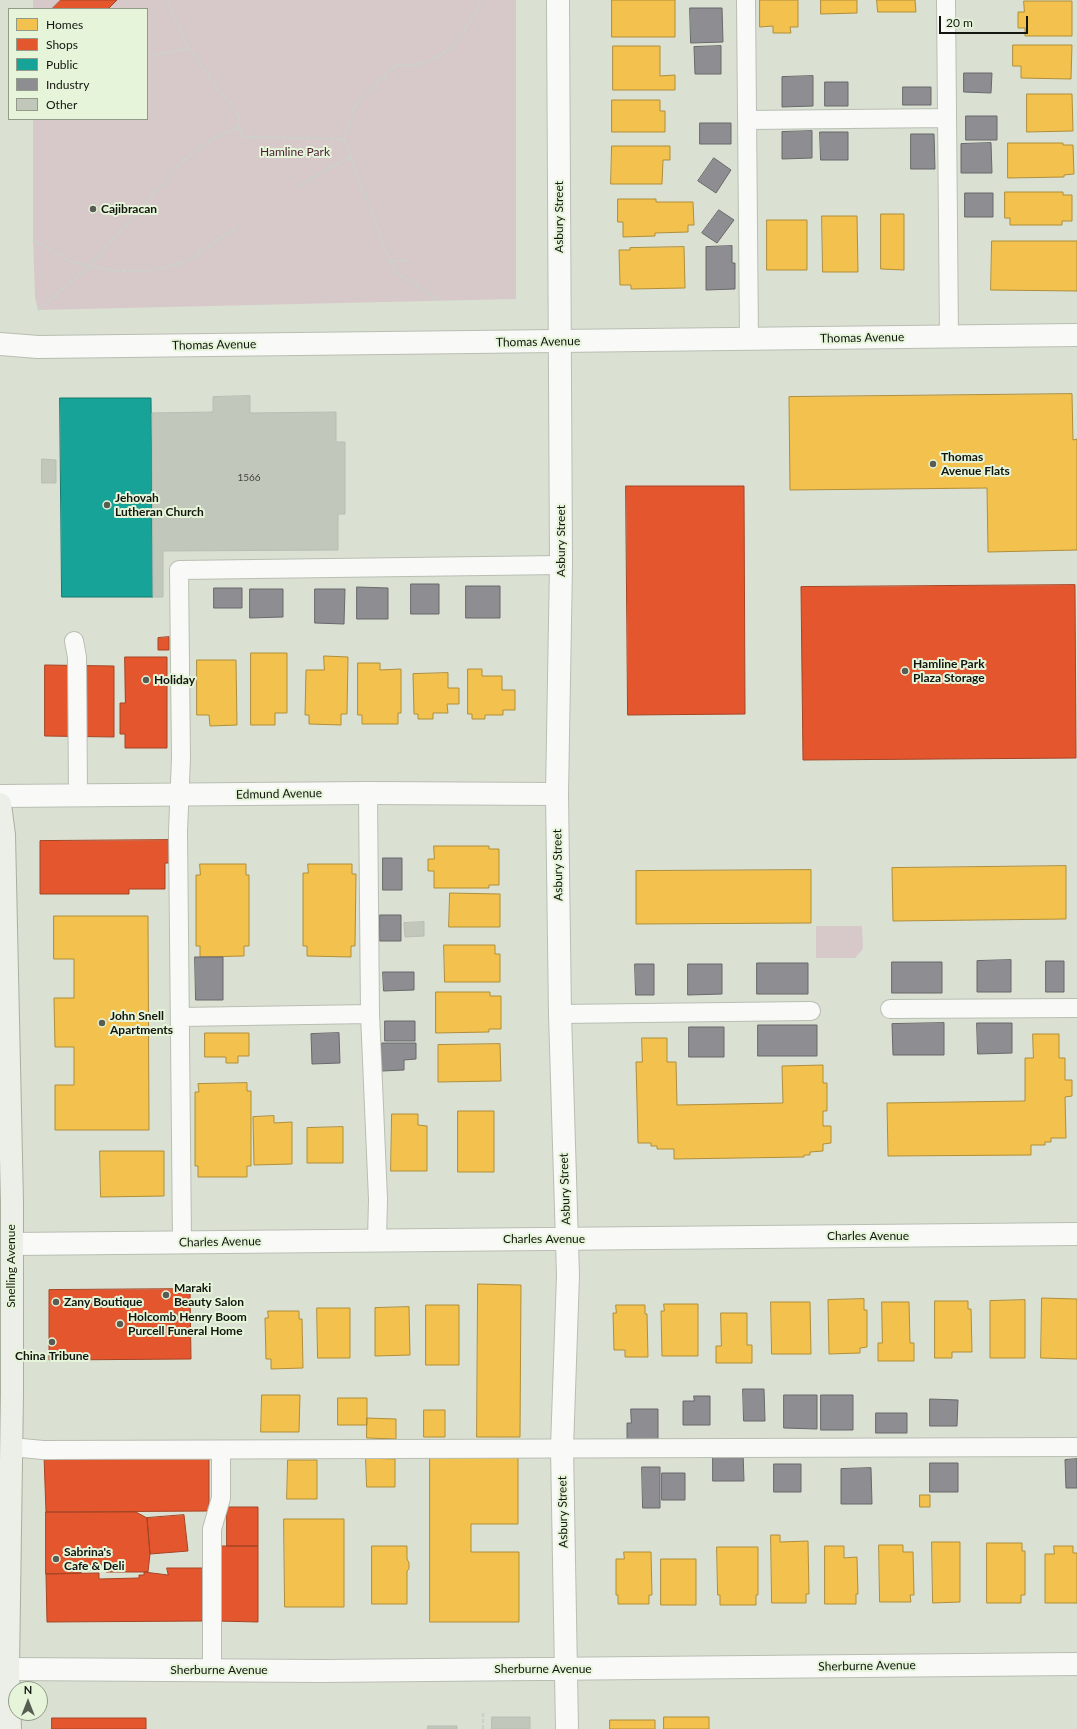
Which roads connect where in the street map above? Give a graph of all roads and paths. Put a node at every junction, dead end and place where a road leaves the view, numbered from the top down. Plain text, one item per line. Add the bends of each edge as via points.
1 (167, 0) edge
2 (482, 0) edge
3 (558, 0) edge
4 (746, 0) edge
5 (946, 0) edge
6 (189, 49) junction
7 (153, 55) dead end
8 (947, 118) junction
9 (747, 120) junction
10 (239, 127) junction
11 (344, 139) junction
12 (350, 157) junction
13 (300, 185) dead end
14 (238, 226) dead end
15 (32, 240) dead end
16 (390, 261) junction
17 (410, 261) dead end
18 (89, 266) junction
19 (439, 300) dead end
20 (38, 310) dead end
21 (1077, 335) edge
22 (949, 337) junction
23 (749, 340) junction
24 (559, 342) junction
25 (0, 344) edge
26 (561, 564) junction
27 (74, 641) dead end
28 (368, 793) junction
29 (557, 794) junction
30 (180, 795) junction
31 (0, 796) edge
32 (78, 796) junction
33 (0, 804) edge
34 (1077, 1008) edge
35 (890, 1009) dead end
36 (811, 1011) dead end
37 (370, 1014) junction
38 (560, 1014) junction
39 (181, 1017) junction
40 (1077, 1234) edge
41 (567, 1239) junction
42 (378, 1240) junction
43 (182, 1242) junction
44 (12, 1244) junction
45 (11, 1447) junction
46 (1077, 1447) edge
47 (562, 1448) junction
48 (221, 1450) junction
49 (4, 1664) edge
50 (1077, 1664) edge
51 (567, 1668) junction
52 (212, 1670) junction
53 (483, 1712) dead end
54 (10, 1729) edge
55 (482, 1729) edge
56 (567, 1729) edge

1 - 6 path
2 - 11 path via 458,41 442,54 420,64 395,65 356,104
3 - 24 street, Asbury Street
4 - 9 lane
5 - 8 lane
6 - 7 path
6 - 10 path via 238,115
8 - 9 lane
8 - 22 lane
9 - 23 lane
10 - 11 path via 243,137
10 - 18 path via 209,141 181,163
11 - 12 path
12 - 13 path
12 - 16 path
14 - 18 path via 186,262 152,270 117,271
15 - 18 path via 70,261
16 - 17 path
16 - 19 path via 398,274
18 - 20 path
21 - 22 street, Thomas Avenue
22 - 23 street, Thomas Avenue
23 - 24 street, Thomas Avenue
24 - 25 street, Thomas Avenue via 38,347
24 - 26 street, Asbury Street
26 - 29 street, Asbury Street
26 - 30 lane via 179,570
27 - 32 lane via 77,657
28 - 29 street, Edmund Avenue
28 - 30 street, Edmund Avenue
28 - 37 lane
29 - 38 street, Asbury Street
30 - 32 street, Edmund Avenue
30 - 39 lane via 178,832
31 - 32 street, Edmund Avenue
33 - 44 main road, Snelling Avenue via 4,836
34 - 35 lane
36 - 38 lane
37 - 39 lane
37 - 42 lane
38 - 41 street, Asbury Street
39 - 43 lane
40 - 41 street, Charles Avenue
41 - 42 street, Charles Avenue
41 - 47 street, Asbury Street
42 - 43 street, Charles Avenue
43 - 44 street, Charles Avenue
44 - 45 main road, Snelling Avenue
45 - 48 lane via 43,1450
45 - 49 main road, Snelling Avenue
46 - 47 lane
47 - 48 lane
47 - 51 street, Asbury Street
48 - 52 lane via 221,1498 212,1529
49 - 52 street, Sherburne Avenue
49 - 54 main road, Snelling Avenue
50 - 51 street, Sherburne Avenue
51 - 52 street, Sherburne Avenue
51 - 56 street, Asbury Street
53 - 55 path

